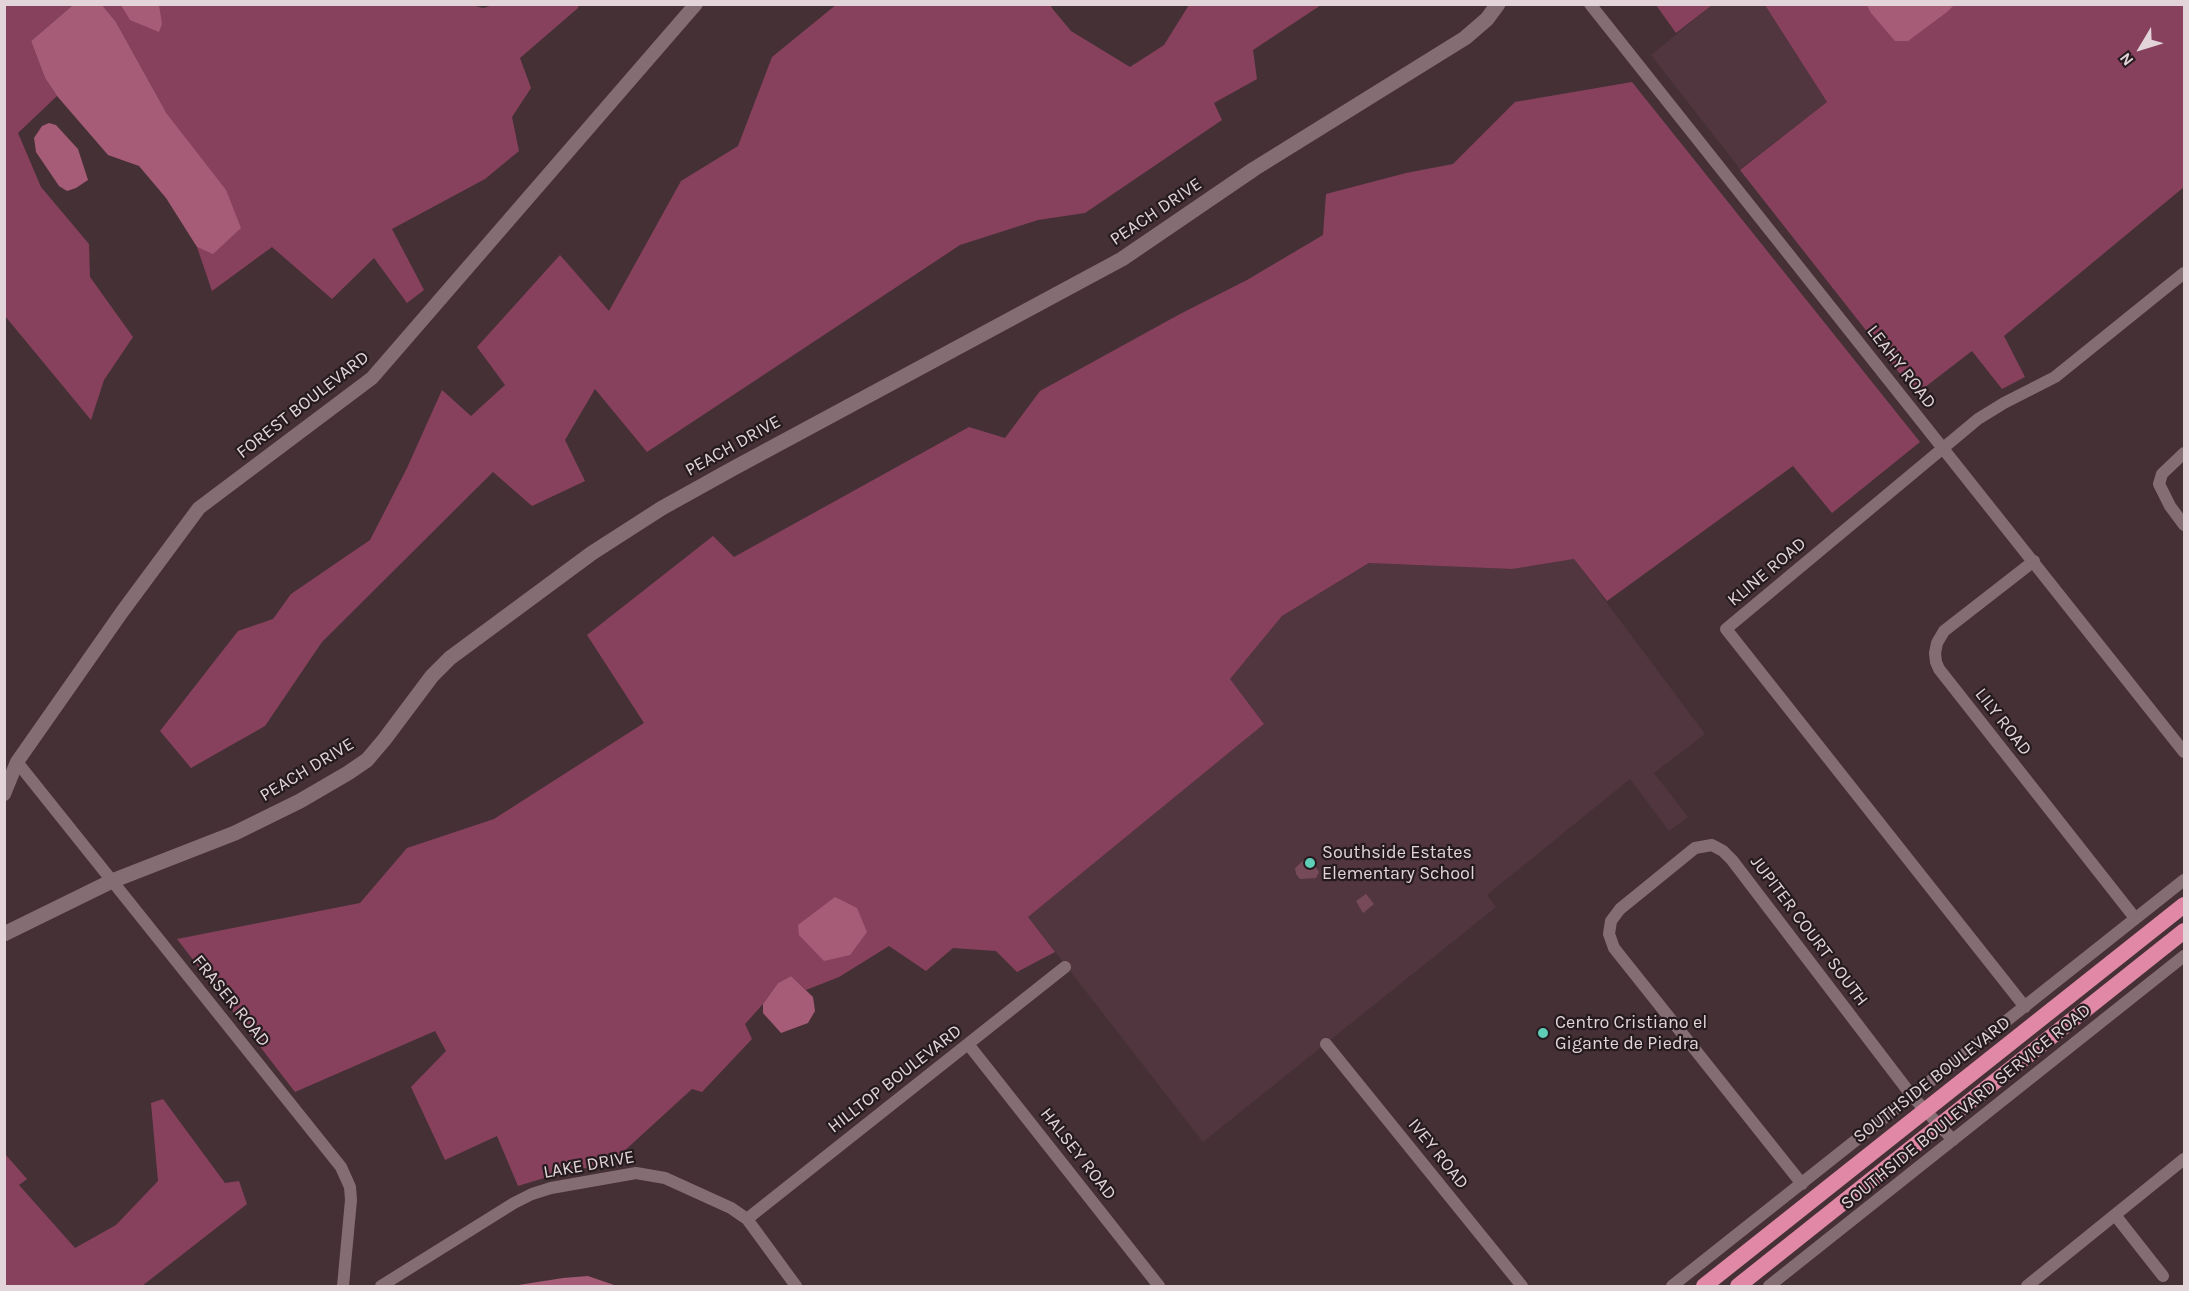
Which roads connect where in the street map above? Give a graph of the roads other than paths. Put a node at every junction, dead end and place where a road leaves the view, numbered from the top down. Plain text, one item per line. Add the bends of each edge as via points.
1 (696, 4) edge
2 (1498, 4) edge
3 (1590, 4) edge
4 (2184, 273) edge
5 (1942, 448) junction
6 (2184, 453) edge
7 (2184, 525) edge
8 (2034, 561) junction
9 (2184, 752) edge
10 (17, 762) junction
11 (4, 794) edge
12 (2184, 880) edge
13 (112, 881) junction
14 (2184, 905) edge
15 (2135, 918) junction
16 (2184, 931) edge
17 (4, 934) edge
18 (2184, 956) edge
19 (1065, 967) dead end
20 (2025, 1007) junction
21 (968, 1044) junction
22 (1326, 1044) dead end
23 (1912, 1096) junction
24 (1925, 1110) junction
25 (1940, 1126) junction
26 (1953, 1140) junction
27 (2184, 1159) edge
28 (1802, 1184) junction
29 (2115, 1215) junction
30 (747, 1219) junction
31 (2163, 1276) dead end
32 (343, 1287) edge
33 (381, 1287) edge
34 (796, 1287) edge
35 (1159, 1287) edge
36 (1522, 1287) edge
37 (1672, 1287) edge
38 (1704, 1287) edge
39 (1738, 1287) edge
40 (1769, 1287) edge
41 (2027, 1287) edge

1 - 10 street, FOREST BOULEVARD via 372,378 199,508
2 - 13 main road, PEACH DRIVE via 1465,38 1264,163 1122,259 703,485 601,547 450,658 367,760 348,773 235,832
3 - 5 street, LEAHY ROAD
4 - 5 street, KLINE ROAD via 2055,377 1978,419
5 - 8 street, LEAHY ROAD
5 - 20 street, KLINE ROAD via 1726,629
6 - 7 street via 2162,474 2159,484
8 - 9 street, LEAHY ROAD
8 - 15 street, LILY ROAD via 1944,631 1936,643 1936,662
10 - 11 street, FOREST BOULEVARD
10 - 13 street, FRASER ROAD
12 - 15 street
13 - 17 main road, PEACH DRIVE
13 - 32 street, FRASER ROAD via 341,1167 350,1186 351,1200
14 - 24 highway, SOUTHSIDE BOULEVARD
15 - 20 street
16 - 25 highway
18 - 26 street, SOUTHSIDE BOULEVARD SERVICE ROAD
19 - 21 street, HILLTOP BOULEVARD
20 - 23 street
21 - 30 street, HILLTOP BOULEVARD
21 - 35 street, HALSEY ROAD
22 - 36 street, IVEY ROAD
23 - 24 street, JUPITER COURT SOUTH
23 - 28 street
23 - 28 street, JUPITER COURT SOUTH via 1732,860 1712,845 1695,848 1620,909 1611,921 1609,934 1614,948
24 - 25 street, JUPITER COURT SOUTH
24 - 38 highway, SOUTHSIDE BOULEVARD
25 - 26 street, JUPITER COURT SOUTH
25 - 39 highway
26 - 40 street, SOUTHSIDE BOULEVARD SERVICE ROAD
27 - 29 street
28 - 37 street
29 - 31 street
29 - 41 street
30 - 33 street, LAKE DRIVE via 665,1178 636,1173 612,1176 532,1194
30 - 34 street

